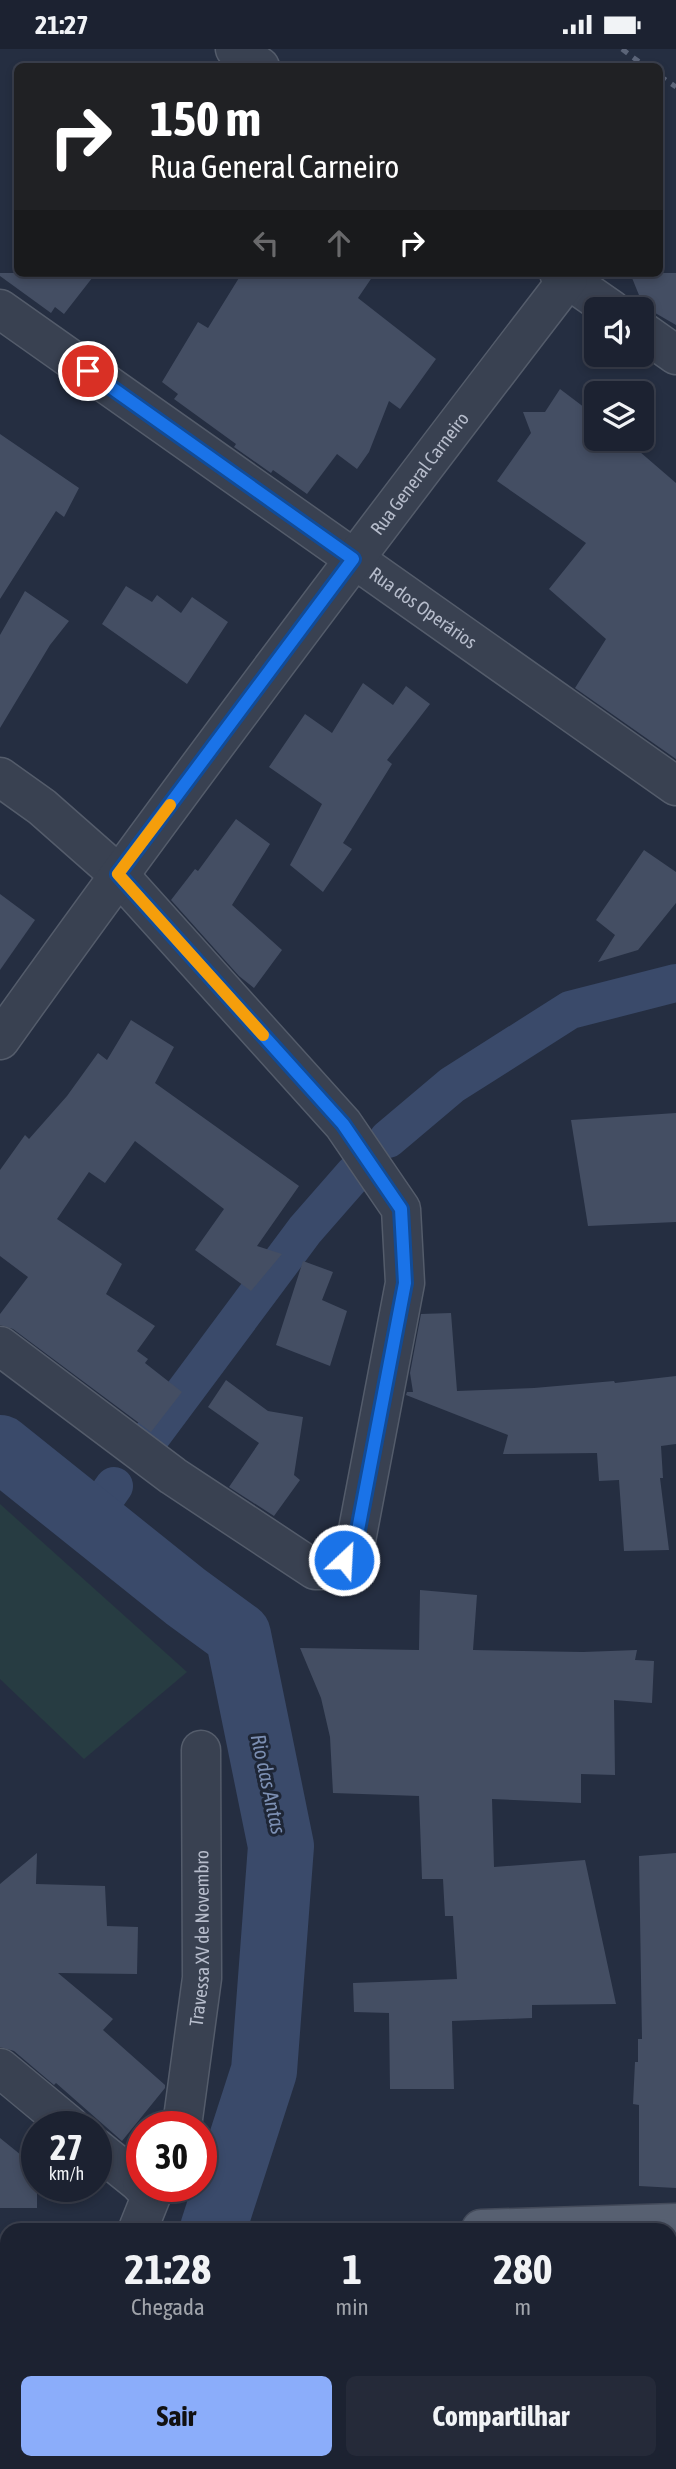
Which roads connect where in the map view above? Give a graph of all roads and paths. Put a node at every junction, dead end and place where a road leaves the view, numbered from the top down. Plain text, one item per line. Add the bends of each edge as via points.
1 (235, 49) edge
2 (254, 63) edge
3 (563, 277) edge
4 (565, 277) edge
5 (594, 297) edge
6 (0, 309) edge
7 (654, 339) edge
8 (676, 355) edge
9 (353, 559) junction
10 (0, 777) edge
11 (676, 786) edge
12 (118, 874) junction
13 (0, 1040) edge
14 (0, 1346) edge
15 (201, 1750) dead end
16 (0, 2068) edge
17 (53, 2111) edge
18 (185, 2111) edge
19 (112, 2160) edge
20 (126, 2171) edge
21 (145, 2202) edge
22 (139, 2223) edge

1 - 2 street
3 - 9 street, Rua General Carneiro
4 - 5 street
6 - 9 street, Rua dos Operários
7 - 8 street
9 - 11 street, Rua dos Operários
9 - 12 street, Rua General Carneiro
10 - 12 street
12 - 13 street, Rua General Carneiro
12 - 14 street via 343,1124 401,1209 405,1283 354,1551 334,1570 315,1570 173,1475
15 - 18 street, Travessa XV de Novembro via 202,1978
16 - 17 street
19 - 20 street
21 - 22 street

